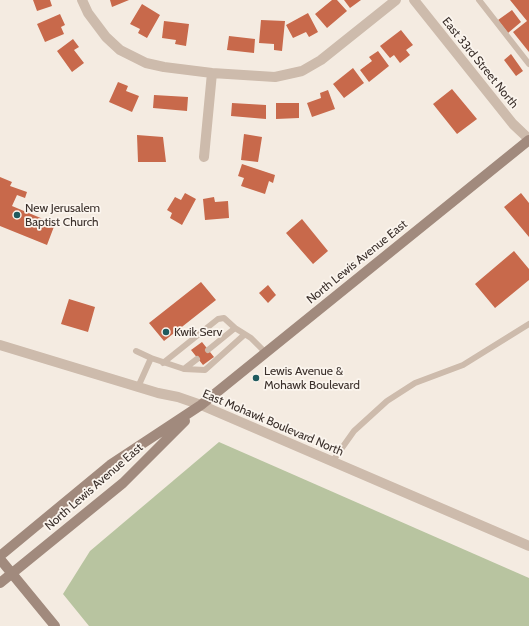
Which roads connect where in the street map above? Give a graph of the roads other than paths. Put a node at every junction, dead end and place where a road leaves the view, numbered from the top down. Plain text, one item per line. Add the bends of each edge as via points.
1 (82, 0) edge
2 (396, 0) edge
3 (414, 0) edge
4 (479, 0) edge
5 (529, 64) edge
6 (212, 73) junction
7 (529, 139) edge
8 (204, 158) dead end
9 (529, 324) edge
10 (235, 328) junction
11 (244, 335) junction
12 (0, 345) edge
13 (208, 350) dead end
14 (136, 351) dead end
15 (266, 353) junction
16 (151, 358) junction
17 (198, 359) dead end
18 (164, 363) junction
19 (184, 369) junction
20 (138, 387) junction
21 (201, 405) junction
22 (332, 462) junction
23 (529, 546) edge
24 (0, 556) edge
25 (0, 559) edge
26 (12, 574) junction
27 (0, 584) edge
28 (55, 626) edge

1 - 6 street via 88,13 106,37 120,50 146,63
2 - 6 street via 321,60 302,71 275,77
3 - 7 street, East 33rd Street North via 513,124
4 - 5 lane
6 - 8 street
7 - 15 main road, North Lewis Avenue East
9 - 22 lane via 463,365 415,383 387,401 354,431
10 - 11 lane
10 - 13 lane
10 - 18 lane via 224,318 218,319
11 - 15 lane via 251,338
11 - 19 lane via 205,370
12 - 20 street, East Mohawk Boulevard North
14 - 16 lane
15 - 21 main road, North Lewis Avenue East
16 - 18 lane
16 - 20 lane
17 - 19 lane
18 - 19 lane
20 - 21 street, East Mohawk Boulevard North via 178,396
21 - 22 street, East Mohawk Boulevard North
21 - 24 main road, North Lewis Avenue East via 110,465
21 - 26 main road, North Lewis Avenue East via 123,482
22 - 23 street, East Mohawk Boulevard North
25 - 26 main road
26 - 27 main road, North Lewis Avenue East
26 - 28 main road

